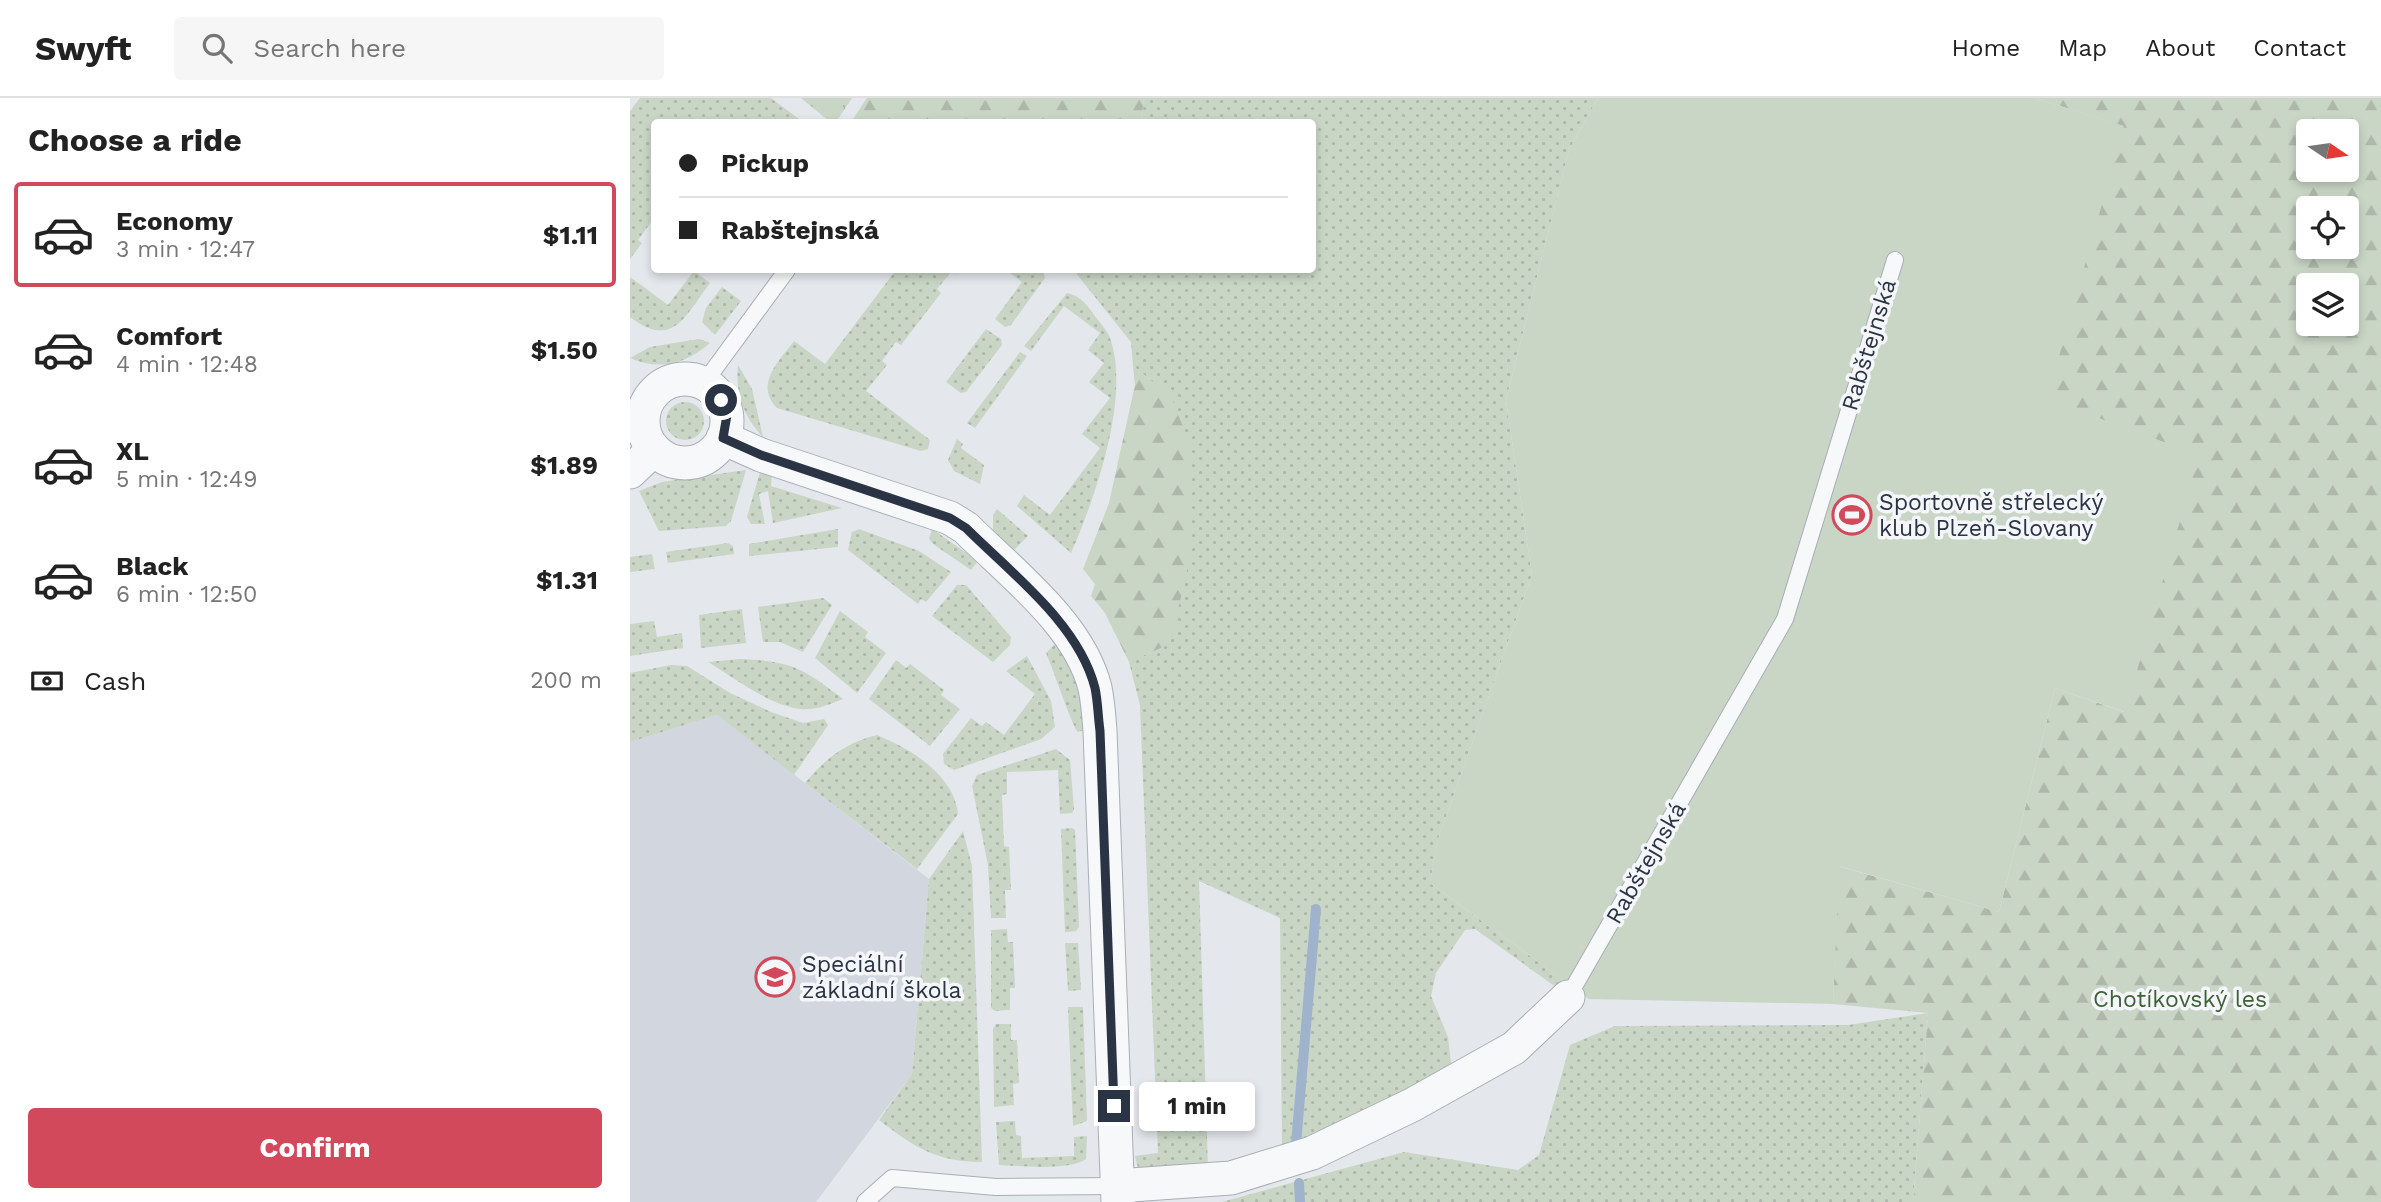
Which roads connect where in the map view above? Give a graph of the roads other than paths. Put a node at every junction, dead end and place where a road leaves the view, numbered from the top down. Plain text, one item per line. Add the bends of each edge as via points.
1 (1895, 260) dead end
2 (785, 273) edge
3 (704, 383) junction
4 (641, 387) edge
5 (723, 438) junction
6 (642, 461) edge
7 (1568, 997) joint
8 (1118, 1194) edge
9 (865, 1202) edge

1 - 7 lane, Rabštejnská via 1785,619
2 - 3 lane
3 - 4 street via 676,380
3 - 5 street via 725,407
4 - 6 street via 646,437
5 - 6 street via 709,456 695,462
5 - 8 street via 950,518 966,528 1062,625 1080,650 1094,687 1100,731
7 - 8 street, Rabštejnská via 1514,1048 1412,1105 1312,1153
8 - 9 lane via 892,1178

